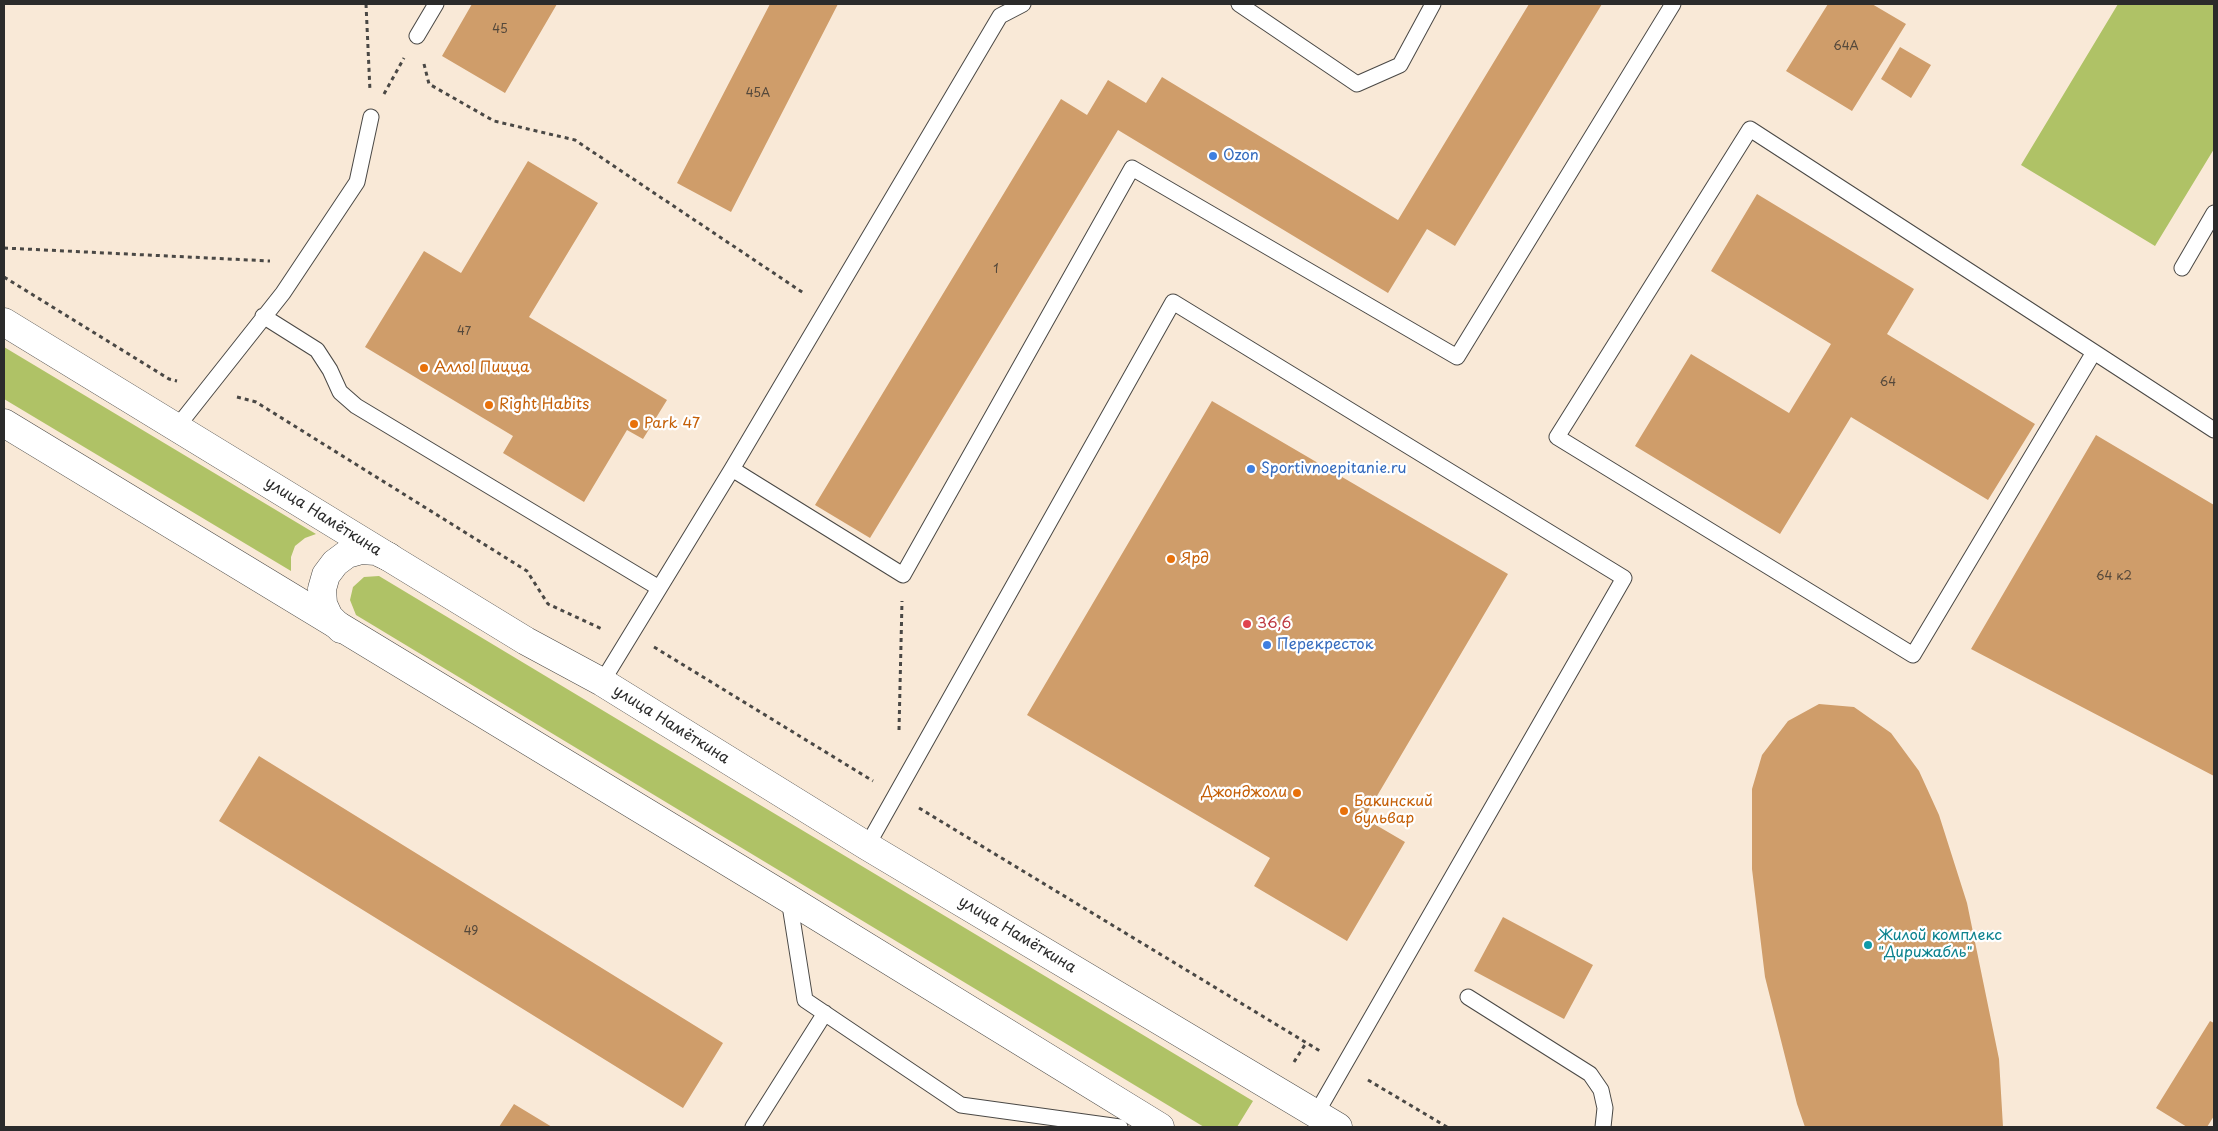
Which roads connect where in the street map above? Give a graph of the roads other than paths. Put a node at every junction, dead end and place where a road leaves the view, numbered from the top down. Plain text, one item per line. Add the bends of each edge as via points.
1 (436, 4) edge
2 (1023, 4) edge
3 (1239, 4) edge
4 (1433, 4) edge
5 (1673, 4) edge
6 (417, 36) road end
7 (371, 117) road end
8 (2214, 213) edge
9 (2182, 268) dead end
10 (263, 316) junction
11 (4, 322) edge
12 (2094, 352) junction
13 (4, 423) edge
14 (177, 427) junction
15 (2214, 430) edge
16 (732, 469) junction
17 (389, 557) junction
18 (659, 588) junction
19 (341, 629) junction
20 (602, 682) junction
21 (867, 846) junction
22 (789, 899) junction
23 (1468, 997) dead end
24 (825, 1013) junction
25 (1327, 1121) edge
26 (753, 1127) edge
27 (1120, 1127) edge
28 (1160, 1127) edge
29 (1603, 1127) edge

1 - 6 lane
2 - 16 lane via 1000,16
3 - 4 lane via 1358,84 1400,65
5 - 16 lane via 1457,357 1132,168 903,575
7 - 10 lane via 357,182 304,262
8 - 9 lane
10 - 14 lane
10 - 18 lane via 317,350 340,392 356,406
11 - 14 street, улица Намёткина
12 - 12 lane via 1913,655 1557,437 1750,129
12 - 15 lane
13 - 19 street
14 - 17 street, улица Намёткина
16 - 18 lane
17 - 19 street via 376,551 354,552 335,563 326,575 322,589 323,604 329,617
17 - 20 street, улица Намёткина via 526,641
18 - 20 lane
19 - 22 street
20 - 21 street, улица Намёткина
21 - 25 street, улица Намёткина
21 - 25 lane via 1173,302 1624,578 1344,1066
22 - 24 lane via 805,1000
22 - 28 street
23 - 29 lane via 1590,1074 1601,1090 1605,1108
24 - 26 lane
24 - 27 lane via 961,1105

